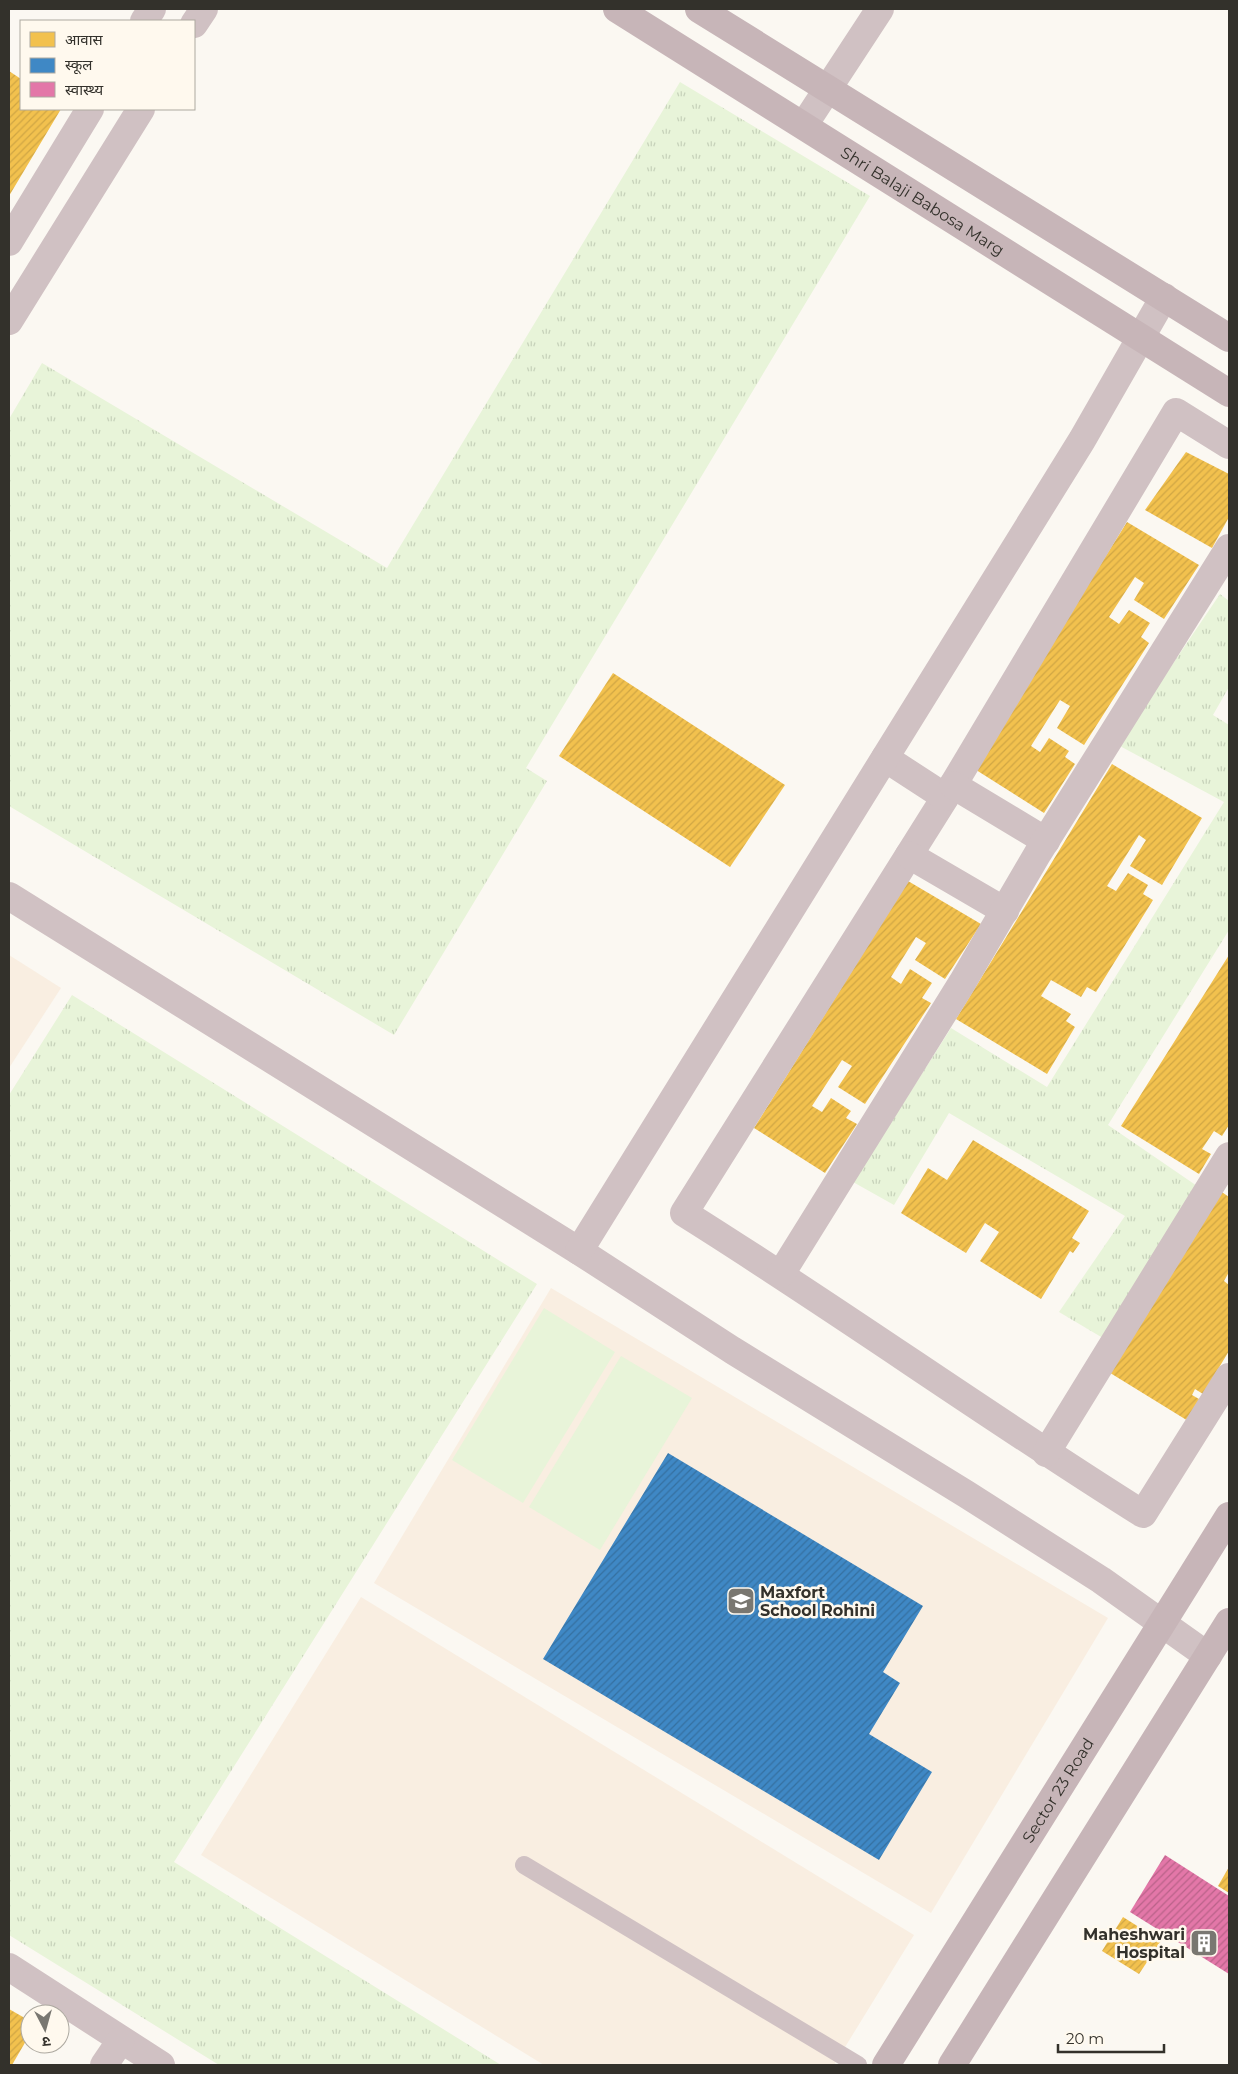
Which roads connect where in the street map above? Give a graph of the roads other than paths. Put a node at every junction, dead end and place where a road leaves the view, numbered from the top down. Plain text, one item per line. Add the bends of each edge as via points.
1 (152, 9) edge
2 (204, 9) edge
3 (617, 9) edge
4 (699, 9) edge
5 (880, 9) edge
6 (145, 20) edge
7 (195, 22) edge
8 (828, 90) junction
9 (89, 110) edge
10 (140, 110) edge
11 (804, 125) junction
12 (9, 242) edge
13 (1164, 297) junction
14 (9, 321) edge
15 (1140, 337) junction
16 (1229, 338) edge
17 (1229, 392) edge
18 (1229, 445) edge
19 (1226, 563) edge
20 (885, 758) junction
21 (949, 791) junction
22 (1046, 841) junction
23 (909, 855) junction
24 (9, 896) edge
25 (1005, 911) junction
26 (1229, 1156) edge
27 (580, 1251) junction
28 (781, 1274) junction
29 (1229, 1377) edge
30 (1046, 1453) junction
31 (1229, 1516) edge
32 (1162, 1622) junction
33 (1229, 1622) edge
34 (1208, 1656) junction
35 (524, 1865) dead end
36 (9, 1967) edge
37 (121, 2040) junction
38 (104, 2065) edge
39 (161, 2065) edge
40 (858, 2065) edge
41 (886, 2065) edge
42 (952, 2065) edge

1 - 6 street
2 - 7 street
3 - 11 street, Shri Balaji Babosa Marg
4 - 8 street
5 - 8 street
8 - 11 street
8 - 13 street
9 - 12 street
10 - 14 street
11 - 15 street, Shri Balaji Babosa Marg
13 - 15 street
13 - 16 street
15 - 17 street, Shri Balaji Babosa Marg
15 - 20 street via 1082,440
18 - 21 street via 1176,412
19 - 22 street
20 - 21 street
20 - 27 street
21 - 22 street
21 - 23 street
22 - 25 street
23 - 25 street
23 - 28 street via 684,1213
24 - 27 street
25 - 28 street
26 - 30 street
27 - 32 street via 732,1350 1101,1580
28 - 30 street
29 - 30 street via 1143,1514
31 - 32 street, Sector 23 Road
32 - 34 street
32 - 41 street, Sector 23 Road
33 - 34 street
34 - 42 street
35 - 40 lane
36 - 37 street
37 - 38 street
37 - 39 street

